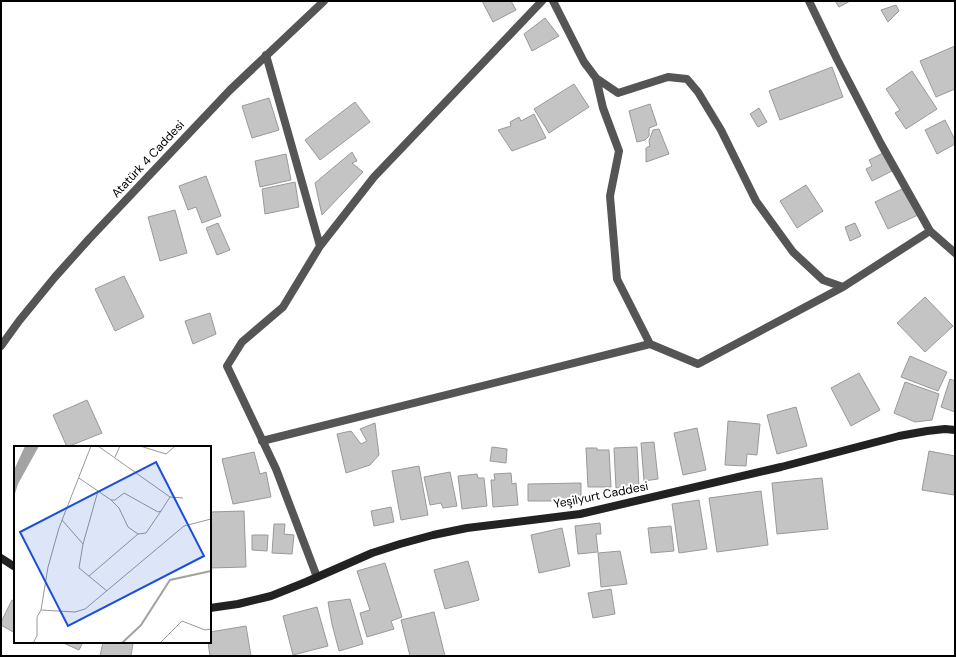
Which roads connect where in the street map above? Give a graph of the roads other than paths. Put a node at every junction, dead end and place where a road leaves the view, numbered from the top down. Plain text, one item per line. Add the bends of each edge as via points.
1 (324, 1) edge
2 (542, 1) edge
3 (553, 1) edge
4 (809, 1) edge
5 (266, 55) junction
6 (596, 78) junction
7 (930, 231) junction
8 (320, 246) junction
9 (955, 253) edge
10 (843, 287) junction
11 (650, 344) junction
12 (1, 346) edge
13 (955, 430) edge
14 (262, 441) junction
15 (1, 558) edge
16 (14, 566) edge
17 (317, 577) junction
18 (211, 608) edge

1 - 5 street, Atatürk 4 Caddesi
2 - 8 street via 374,177
3 - 6 street via 584,62
4 - 7 street via 881,144
5 - 8 street
5 - 12 street, Atatürk 4 Caddesi via 55,276
6 - 10 street via 618,93 668,77 687,79 721,130 756,201 793,252 823,280
6 - 11 street via 619,151 610,196 617,279
7 - 9 street
7 - 10 street
8 - 14 street via 283,307 242,342 227,366
10 - 11 street via 698,364
11 - 14 street
13 - 17 main road, Yeşilyurt Caddesi via 945,429 899,436 781,467 580,514 433,534 372,553
14 - 17 street via 276,469
15 - 16 main road
17 - 18 main road, Yeşilyurt Caddesi via 271,596

